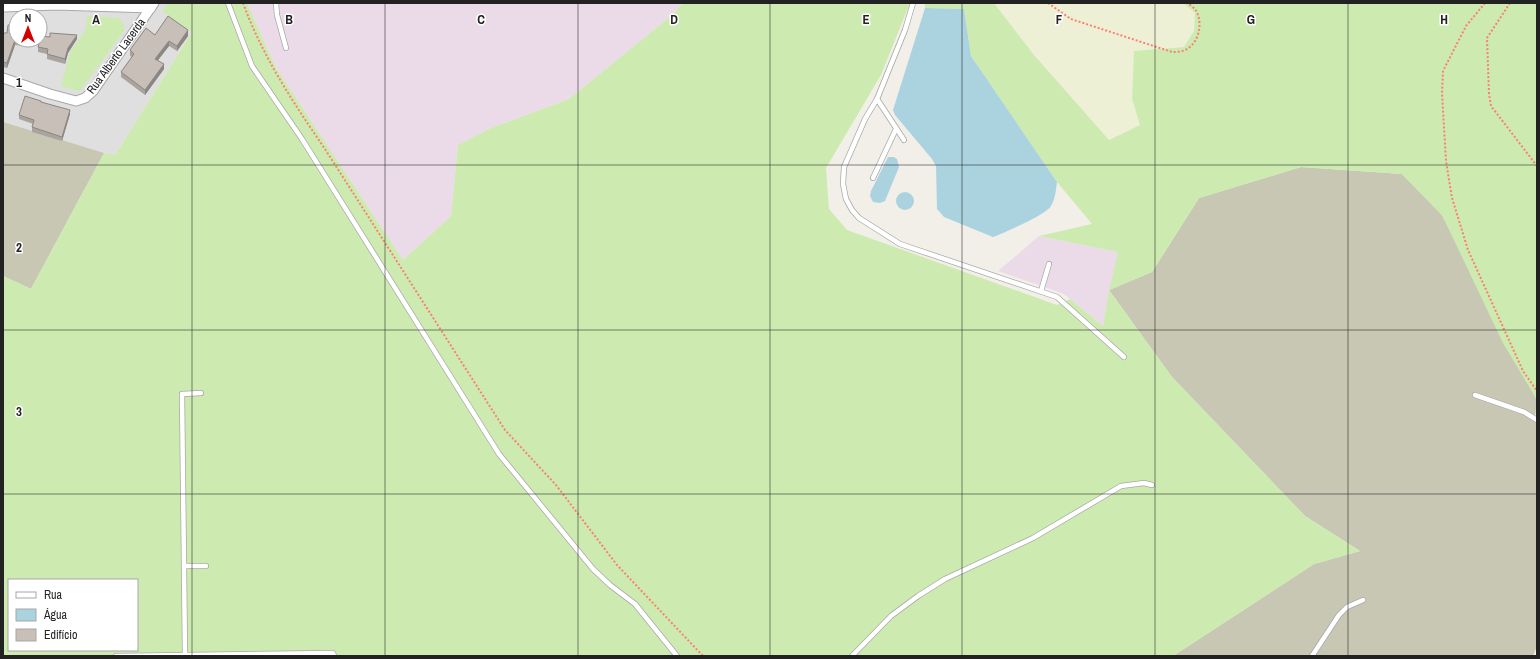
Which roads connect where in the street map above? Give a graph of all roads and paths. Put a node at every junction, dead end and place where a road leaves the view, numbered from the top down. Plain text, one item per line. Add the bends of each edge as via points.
1 (228, 3) edge
2 (244, 3) edge
3 (276, 3) edge
4 (913, 3) edge
5 (1048, 3) edge
6 (1188, 3) edge
7 (1485, 3) edge
8 (1510, 3) edge
9 (153, 5) edge
10 (3, 7) edge
11 (286, 48) dead end
12 (3, 78) edge
13 (877, 99) junction
14 (896, 129) junction
15 (904, 140) dead end
16 (1537, 166) edge
17 (874, 178) dead end
18 (1049, 264) dead end
19 (1041, 291) junction
20 (1124, 357) dead end
21 (1537, 391) edge
22 (201, 393) dead end
23 (1475, 395) dead end
24 (1537, 420) edge
25 (1152, 485) dead end
26 (184, 566) junction
27 (206, 566) dead end
28 (1363, 600) dead end
29 (185, 655) edge
30 (116, 656) edge
31 (334, 656) edge
32 (677, 656) edge
33 (703, 656) edge
34 (852, 656) edge
35 (1312, 656) edge

1 - 32 lane via 252,66 302,139 499,454 593,569 635,604
2 - 33 path via 266,57 299,112 505,430 556,485 617,565
3 - 11 lane
4 - 13 lane
5 - 6 path via 1071,19 1172,52 1184,50 1192,45 1200,29 1198,15
7 - 21 path via 1466,26 1443,71 1446,161 1452,198 1468,250 1523,371
8 - 16 path via 1487,38 1489,94 1491,106
9 - 10 street
9 - 12 street, Rua Alberto Lacerda via 85,98 76,101
13 - 14 lane
13 - 19 lane via 865,119 844,167 843,184 846,199 852,210 859,218 900,244
14 - 15 lane
14 - 17 lane
18 - 19 lane
19 - 20 lane via 1057,297
22 - 26 lane via 182,394
23 - 24 lane via 1524,412
25 - 34 lane via 1144,483 1121,486 1033,538 945,579 892,616
26 - 27 lane
26 - 29 lane
28 - 35 lane via 1347,607 1339,615
29 - 30 lane
29 - 31 lane

